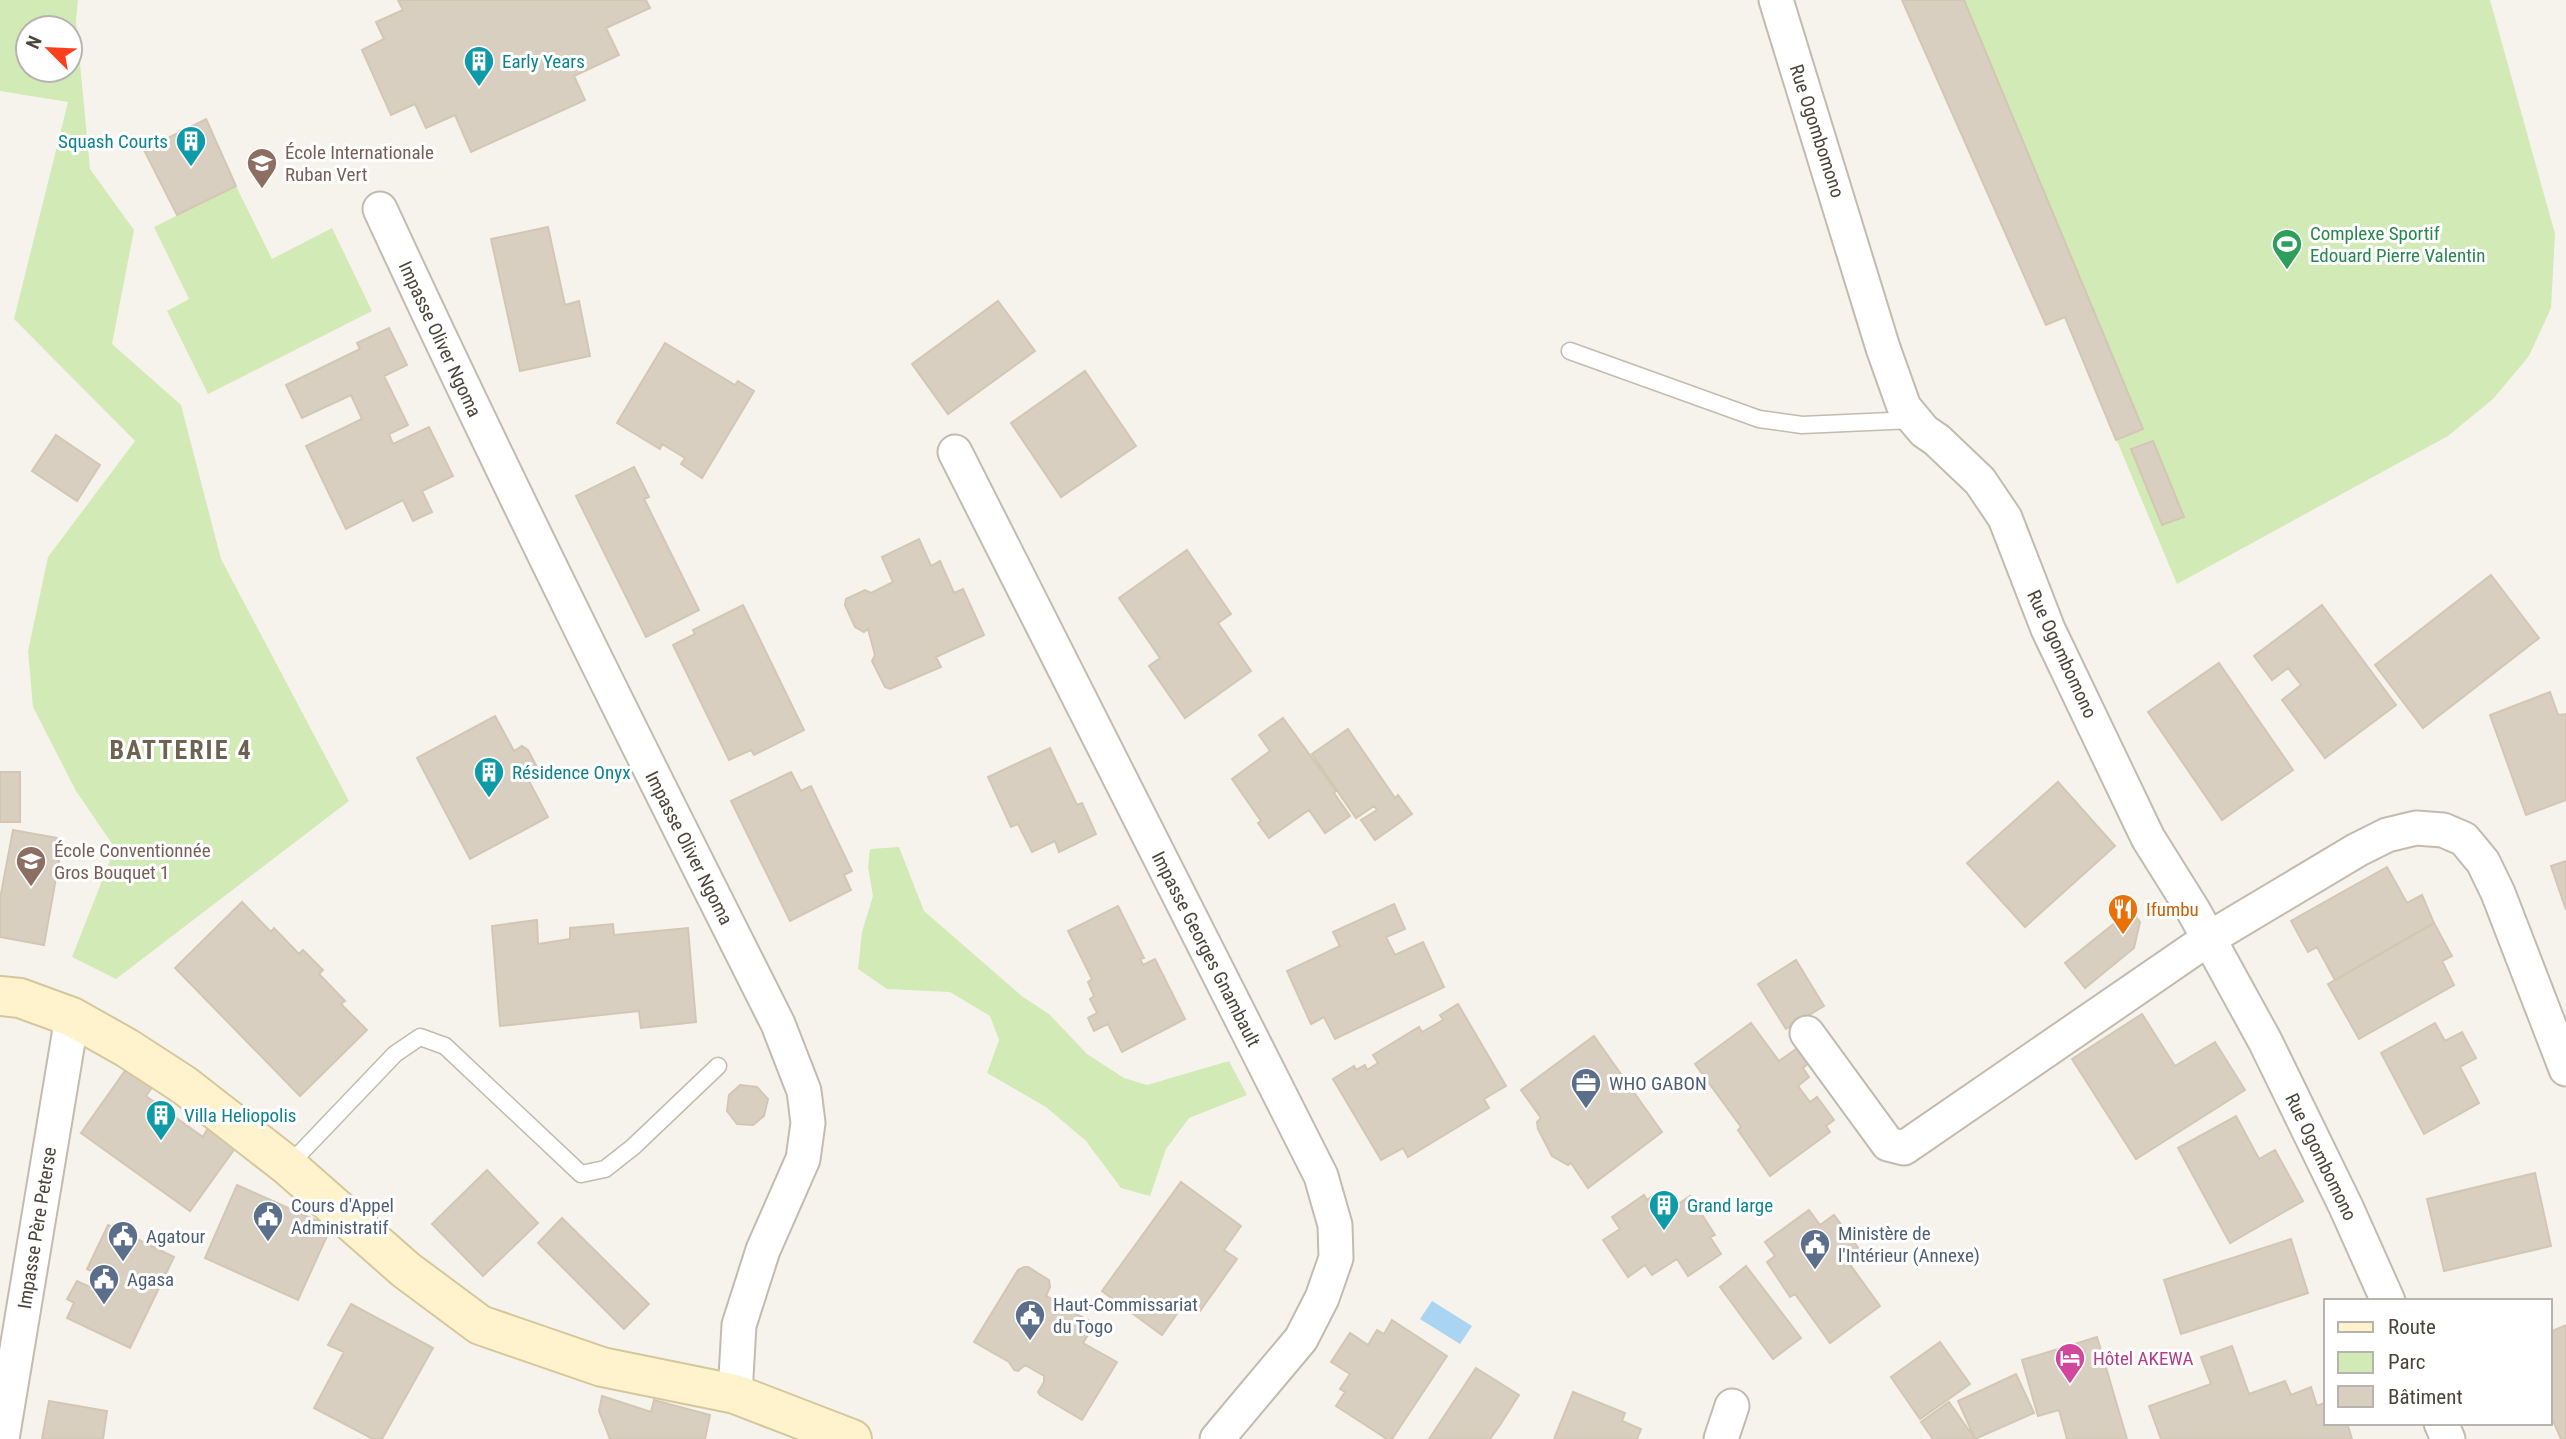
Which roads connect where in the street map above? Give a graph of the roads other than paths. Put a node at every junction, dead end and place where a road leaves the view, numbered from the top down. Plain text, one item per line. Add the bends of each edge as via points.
1 (1776, 0) edge
2 (380, 209) dead end
3 (1570, 351) dead end
4 (1913, 420) junction
5 (955, 452) dead end
6 (2208, 939) junction
7 (0, 996) edge
8 (72, 1017) junction
9 (1807, 1033) dead end
10 (718, 1066) dead end
11 (2566, 1069) edge
12 (288, 1166) junction
13 (2387, 1299) edge
14 (735, 1394) junction
15 (1732, 1406) dead end
16 (2, 1439) edge
17 (852, 1439) edge
18 (1217, 1439) edge
19 (1721, 1439) edge

1 - 4 street, Rue Ogombomono via 1883,348
2 - 14 street, Impasse Oliver Ngoma via 580,631 778,1024 804,1091 808,1123 803,1159 763,1250 739,1325
3 - 4 lane via 1759,419 1801,425
4 - 6 street, Rue Ogombomono via 1980,481 2005,518 2048,629 2128,797
5 - 18 street, Impasse Georges Gnambault via 1321,1176 1335,1225 1336,1258 1301,1339
6 - 9 street via 1904,1148 1888,1144
6 - 11 street via 2387,835 2416,828 2443,830 2464,839 2483,862
6 - 13 street, Rue Ogombomono via 2301,1111
7 - 8 street via 20,998
8 - 12 street via 184,1085
8 - 16 street, Impasse Père Peterse
10 - 12 lane via 605,1169 580,1174 445,1046 420,1037 396,1054
12 - 14 street via 406,1270 480,1325 603,1367
14 - 17 street
15 - 19 street

